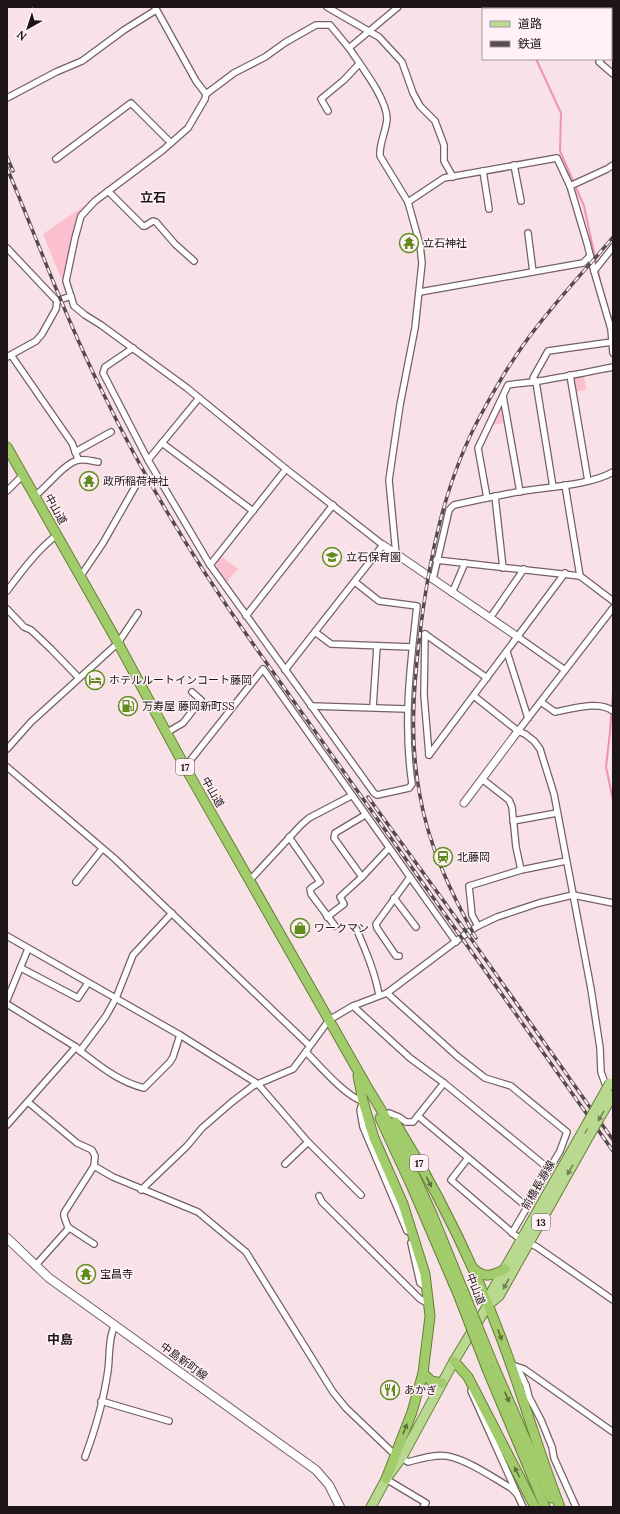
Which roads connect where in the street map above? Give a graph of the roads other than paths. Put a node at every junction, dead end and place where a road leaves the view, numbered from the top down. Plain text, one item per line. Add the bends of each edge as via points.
1 (327, 7) edge
2 (398, 7) edge
3 (156, 8) edge
4 (368, 32) junction
5 (349, 48) junction
6 (600, 60) edge
7 (359, 64) junction
8 (613, 74) edge
9 (206, 94) junction
10 (7, 98) edge
11 (328, 111) dead end
12 (171, 143) junction
13 (56, 159) dead end
14 (514, 165) junction
15 (613, 165) edge
16 (483, 171) junction
17 (453, 177) junction
18 (570, 186) junction
19 (108, 191) junction
20 (408, 202) junction
21 (521, 202) dead end
22 (489, 209) dead end
23 (528, 233) dead end
24 (613, 247) edge
25 (7, 248) edge
26 (590, 256) junction
27 (194, 261) dead end
28 (594, 271) junction
29 (533, 272) junction
30 (420, 292) junction
31 (71, 296) junction
32 (57, 301) junction
33 (612, 328) edge
34 (612, 342) junction
35 (133, 348) junction
36 (613, 353) edge
37 (9, 356) edge
38 (613, 367) edge
39 (570, 376) junction
40 (536, 382) junction
41 (503, 396) junction
42 (199, 398) junction
43 (111, 432) dead end
44 (162, 443) junction
45 (7, 447) edge
46 (76, 452) junction
47 (78, 460) junction
48 (148, 460) junction
49 (98, 462) dead end
50 (286, 469) junction
51 (613, 472) edge
52 (23, 475) junction
53 (588, 481) junction
54 (565, 485) junction
55 (135, 487) dead end
56 (553, 487) junction
57 (7, 491) edge
58 (520, 492) junction
59 (35, 496) junction
60 (495, 496) junction
61 (488, 498) junction
62 (333, 505) junction
63 (253, 511) junction
64 (57, 535) junction
65 (383, 545) junction
66 (396, 554) junction
67 (436, 560) junction
68 (465, 563) junction
69 (210, 565) junction
70 (503, 568) junction
71 (524, 570) junction
72 (565, 574) junction
73 (580, 576) junction
74 (80, 577) junction
75 (433, 579) junction
76 (355, 582) junction
77 (7, 591) edge
78 (452, 593) junction
79 (613, 601) edge
80 (613, 608) edge
81 (7, 609) edge
82 (138, 613) dead end
83 (246, 616) junction
84 (490, 618) junction
85 (316, 632) junction
86 (518, 637) junction
87 (118, 643) junction
88 (377, 646) junction
89 (412, 647) junction
90 (506, 652) junction
91 (285, 670) junction
92 (565, 670) junction
93 (78, 677) junction
94 (487, 678) junction
95 (192, 692) dead end
96 (474, 696) junction
97 (541, 702) junction
98 (311, 706) junction
99 (373, 707) junction
100 (407, 709) junction
101 (613, 711) edge
102 (528, 718) junction
103 (518, 731) junction
104 (166, 733) junction
105 (7, 749) edge
106 (7, 767) edge
107 (185, 767) junction
108 (482, 779) junction
109 (352, 796) junction
110 (464, 803) dead end
111 (557, 813) junction
112 (365, 815) junction
113 (514, 821) junction
114 (289, 838) junction
115 (389, 848) junction
116 (102, 849) junction
117 (566, 861) junction
118 (521, 870) junction
119 (362, 877) junction
120 (410, 877) junction
121 (250, 880) junction
122 (76, 882) dead end
123 (573, 895) junction
124 (394, 898) junction
125 (613, 903) edge
126 (172, 913) junction
127 (328, 917) junction
128 (335, 926) dead end
129 (478, 926) junction
130 (356, 928) dead end
131 (416, 928) dead end
132 (7, 936) edge
133 (456, 942) junction
134 (28, 949) junction
135 (399, 956) dead end
136 (21, 968) junction
137 (88, 983) junction
138 (387, 993) junction
139 (379, 995) junction
140 (116, 998) junction
141 (7, 1000) edge
142 (7, 1004) edge
143 (352, 1006) junction
144 (329, 1020) junction
145 (180, 1035) junction
146 (310, 1046) junction
147 (78, 1049) junction
148 (306, 1052) junction
149 (356, 1066) junction
150 (612, 1080) edge
151 (444, 1083) junction
152 (258, 1084) junction
153 (613, 1095) edge
154 (363, 1101) junction
155 (28, 1102) junction
156 (613, 1103) edge
157 (389, 1113) junction
158 (418, 1116) junction
159 (7, 1125) edge
160 (308, 1142) junction
161 (468, 1158) junction
162 (285, 1164) dead end
163 (94, 1166) junction
164 (549, 1169) junction
165 (141, 1190) junction
166 (361, 1195) dead end
167 (319, 1196) dead end
168 (527, 1207) junction
169 (68, 1227) junction
170 (512, 1233) junction
171 (7, 1238) edge
172 (525, 1241) junction
173 (94, 1244) dead end
174 (35, 1266) junction
175 (471, 1266) junction
176 (505, 1269) junction
177 (613, 1300) edge
178 (429, 1304) junction
179 (488, 1305) junction
180 (115, 1325) junction
181 (454, 1361) junction
182 (490, 1365) junction
183 (514, 1366) junction
184 (423, 1373) junction
185 (442, 1383) junction
186 (469, 1387) dead end
187 (101, 1401) junction
188 (169, 1421) dead end
189 (613, 1432) edge
190 (399, 1455) junction
191 (85, 1457) dead end
192 (386, 1479) junction
193 (517, 1494) junction
194 (340, 1507) edge
195 (371, 1507) edge
196 (423, 1507) edge
197 (523, 1507) edge
198 (535, 1507) edge
199 (545, 1507) edge
200 (554, 1507) edge
201 (560, 1507) edge
202 (576, 1507) edge

1 - 4 street
2 - 4 street
3 - 9 street via 196,81
3 - 10 street via 82,61
4 - 5 street
4 - 17 street via 379,38 402,62 420,106 435,121 444,145 444,161
5 - 7 street
5 - 9 street via 330,25 316,25 234,73
6 - 8 street via 599,62
7 - 11 street via 322,99
7 - 20 street via 384,105 387,117 380,156
9 - 12 street via 188,128
12 - 13 street via 131,103
12 - 19 street
14 - 16 street
14 - 18 street via 556,158
14 - 21 street
15 - 18 street
16 - 17 street
16 - 22 street
17 - 20 street via 444,178
18 - 26 street
19 - 27 street via 142,226 156,222
19 - 31 street via 95,200 81,216 66,281
20 - 30 street via 420,245
23 - 29 street
24 - 28 street
25 - 32 street
26 - 28 street
26 - 29 street via 583,263
28 - 33 street
29 - 30 street
30 - 66 street via 389,480
31 - 32 street
31 - 35 street via 74,306
32 - 37 street via 56,309 40,337
33 - 34 street
34 - 36 street
34 - 40 street via 548,352 533,378
35 - 42 street
35 - 48 street via 105,367 103,373
37 - 46 street via 72,442
38 - 39 street
39 - 40 street
39 - 53 street
40 - 41 street via 508,385
40 - 56 street
41 - 58 street
41 - 61 street via 478,448
42 - 44 street
42 - 50 street
43 - 46 street
44 - 48 street
44 - 63 street
45 - 52 highway, 中山道 / 17
46 - 47 street
47 - 49 street
47 - 59 street via 62,469
48 - 69 street
50 - 62 street
50 - 63 street
51 - 53 street
52 - 57 street
52 - 59 highway, 中山道 / 17
53 - 54 street
54 - 56 street
54 - 73 street
55 - 74 street
56 - 58 street
58 - 60 street
59 - 64 highway, 中山道 / 17
60 - 61 street
60 - 70 street
61 - 67 street via 452,506
62 - 65 street
62 - 83 street
63 - 69 street
64 - 74 highway, 中山道 / 17
64 - 77 street via 21,572
65 - 66 street
65 - 76 street
66 - 75 street
67 - 68 street
67 - 75 street
68 - 70 street
68 - 78 street
69 - 83 street
70 - 71 street
71 - 72 street
71 - 84 street
72 - 73 street
72 - 86 street
73 - 79 street
74 - 87 highway, 中山道 / 17
75 - 78 street
76 - 85 street
76 - 89 street via 379,601 417,606
78 - 84 street
80 - 92 street
81 - 93 street
82 - 87 street
83 - 91 street
84 - 86 street
85 - 88 street via 331,644
85 - 91 street
86 - 90 street
86 - 92 street
87 - 93 street
87 - 104 highway, 中山道 / 17
88 - 89 street
88 - 99 street
89 - 100 street
90 - 94 street
90 - 102 street
91 - 98 street
92 - 97 street
93 - 105 street
94 - 96 street
94 - 96 street via 425,634 424,695 429,755
95 - 104 street via 201,700 183,722
96 - 103 street
97 - 101 street via 555,712 598,705
97 - 102 street
98 - 99 street
98 - 100 street via 377,795 409,788 412,784
99 - 100 street
102 - 103 street
103 - 108 street
103 - 111 street via 534,741 540,749
104 - 107 highway, 中山道 / 17
106 - 116 street
107 - 109 street via 263,669
107 - 121 highway, 中山道 / 17
108 - 110 street
108 - 113 street via 509,800
109 - 112 street
109 - 114 street via 309,818
111 - 113 street
111 - 117 street
112 - 115 street
112 - 119 street via 335,833 334,838
113 - 118 street
114 - 121 street
114 - 127 street via 320,882 310,889 311,894
115 - 119 street
115 - 120 street
116 - 122 street
116 - 126 street
117 - 118 street
117 - 123 street
118 - 129 street via 469,886 472,915
119 - 127 street via 340,897 344,904
120 - 124 street
120 - 133 street
121 - 144 highway, 中山道 / 17
123 - 125 street
123 - 129 street via 539,903
123 - 156 street via 600,1048 601,1072
124 - 131 street
124 - 135 street via 376,924 396,956
126 - 140 street via 133,955
126 - 146 street
127 - 128 street
129 - 133 street
130 - 139 street via 377,983
132 - 134 street
133 - 138 street
134 - 136 street
134 - 137 street
136 - 137 street via 78,998
136 - 141 street
137 - 140 street
138 - 139 street
138 - 164 street via 485,1078 511,1086 567,1132 560,1151
139 - 143 street
140 - 145 street
140 - 147 street via 106,1016
142 - 147 street
143 - 144 street
143 - 151 street via 410,1058
144 - 146 street
144 - 149 highway, 中山道 / 17
145 - 147 street via 170,1062 144,1088 106,1072
145 - 152 street
146 - 148 street
147 - 155 street
148 - 152 street via 294,1069
148 - 154 street via 356,1100
149 - 154 highway
149 - 157 highway, 17
149 - 182 highway, 中山道 / 17, bridge via 392,1128 432,1214
150 - 172 main road, 前橋長瀞線 / 13, bridge
151 - 158 street
151 - 164 street
152 - 160 street
152 - 165 street via 202,1128
153 -> 172 main road, 前橋長瀞線 / 13, bridge
154 - 178 highway via 374,1138 403,1204 426,1274
155 - 159 street
155 - 163 street via 77,1143 92,1150 95,1156
157 - 158 street via 409,1123
157 -> 175 highway, 17 via 425,1174
158 - 161 street
160 - 162 street
160 - 166 street
161 - 168 street
161 - 170 street via 451,1180
163 - 165 street
163 - 169 street via 64,1213 63,1217
164 - 168 street
165 - 190 street via 198,1212 246,1252 333,1392 350,1414 392,1452
167 - 178 street via 322,1202 420,1299
168 - 170 street
169 - 173 street
169 - 174 street
170 - 172 street
171 - 174 main road, 中島新町線
172 - 176 main road, 前橋長瀞線 / 13
172 - 177 street
172 -> 179 main road, 前橋長瀞線 / 13 via 499,1296
174 - 180 main road, 中島新町線
175 - 176 highway via 484,1276 494,1275
175 - 179 highway, 17
176 - 179 main road, 前橋長瀞線 / 13 via 492,1291
178 - 184 highway via 430,1316
179 - 181 main road, 前橋長瀞線 / 13
179 -> 183 highway, 17
180 - 187 street
180 - 194 main road, 中島新町線 via 316,1470 330,1485
181 - 185 main road, 前橋長瀞線 / 13
198 -> 181 highway via 468,1377
182 - 199 highway, 中山道 / 17
182 -> 200 highway, 中山道 / 17
183 - 189 street via 524,1369
183 - 201 highway, 17
183 - 202 street via 526,1385
184 - 185 highway via 431,1381
190 -> 184 highway
185 - 190 main road, 前橋長瀞線 / 13
186 - 193 street
187 - 188 street
187 - 191 street
190 - 192 highway
190 - 193 street via 408,1462 429,1456 446,1456 461,1460 511,1488
192 - 195 main road
192 - 196 street via 426,1503
193 - 197 street

